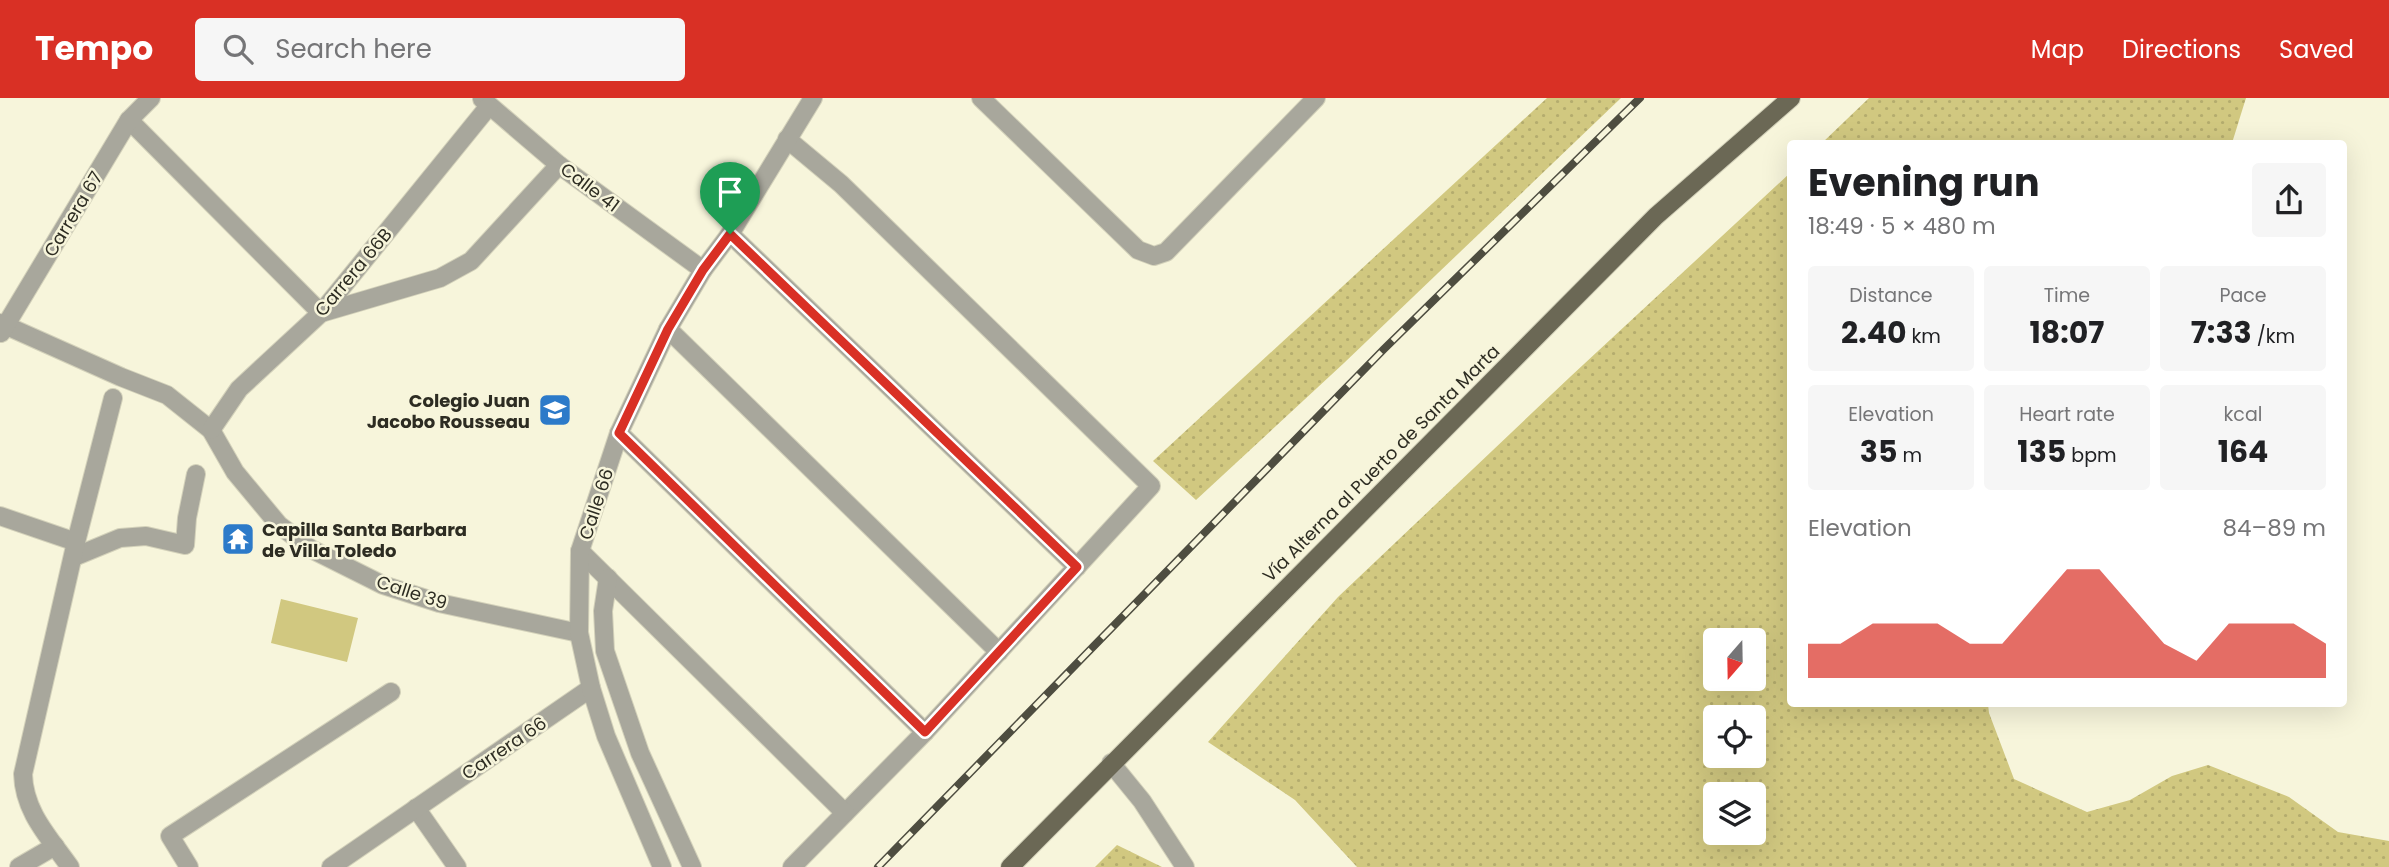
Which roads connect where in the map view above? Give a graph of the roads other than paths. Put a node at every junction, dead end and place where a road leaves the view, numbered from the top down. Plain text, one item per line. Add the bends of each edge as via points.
1 (151, 98) edge
2 (813, 98) edge
3 (981, 98) edge
4 (1316, 98) edge
5 (1791, 98) edge
6 (485, 102) edge
7 (129, 120) junction
8 (787, 139) junction
9 (559, 164) junction
10 (730, 234) junction
11 (703, 270) junction
12 (321, 313) junction
13 (2, 328) edge
14 (668, 329) junction
15 (113, 398) dead end
16 (211, 430) junction
17 (619, 433) junction
18 (196, 474) dead end
19 (0, 516) edge
20 (75, 549) junction
21 (580, 551) junction
22 (1077, 567) junction
23 (608, 578) junction
24 (579, 633) junction
25 (999, 652) junction
26 (591, 688) junction
27 (391, 692) dead end
28 (925, 732) junction
29 (1111, 763) junction
30 (416, 808) junction
31 (845, 813) junction
32 (55, 846) junction
33 (336, 865) edge
34 (19, 867) edge
35 (70, 867) edge
36 (189, 867) edge
37 (457, 867) edge
38 (662, 867) edge
39 (692, 867) edge
40 (792, 867) edge
41 (1010, 867) edge
42 (1185, 867) edge

1 - 7 street, Carrera 67
2 - 8 street
3 - 4 street via 1138,250 1154,256 1166,251
5 - 29 main road, Vía Alterna al Puerto de Santa Marta via 1656,216
6 - 9 street, Calle 41
6 - 12 street, Carrera 66B
7 - 12 street
7 - 13 street, Carrera 67
8 - 10 street
8 - 22 street via 842,184 1151,486
9 - 11 street, Calle 41
9 - 12 street via 471,261 440,278
10 - 11 street
10 - 22 street
11 - 14 street, Calle 66
12 - 16 street, Carrera 66B via 239,389
13 - 16 street, Calle 39 via 167,395
14 - 17 street, Calle 66
14 - 25 street
15 - 20 street
16 - 24 street, Calle 39 via 235,471 279,525 310,549 383,585 439,603
17 - 21 street, Calle 66
17 - 28 street
18 - 20 street via 185,545 146,536
19 - 20 street
20 - 32 street via 23,774 26,801
21 - 23 street
21 - 24 street, Calle 66
22 - 25 street
23 - 31 street
23 - 39 street via 603,611 605,652 640,753
24 - 26 street
25 - 28 street
26 - 30 street, Carrera 66
26 - 38 street via 606,736
27 - 36 street via 170,836
28 - 31 street
29 - 41 main road, Vía Alterna al Puerto de Santa Marta
29 - 42 street
30 - 33 street, Carrera 66
30 - 37 street
31 - 40 street
32 - 34 street
32 - 35 street

